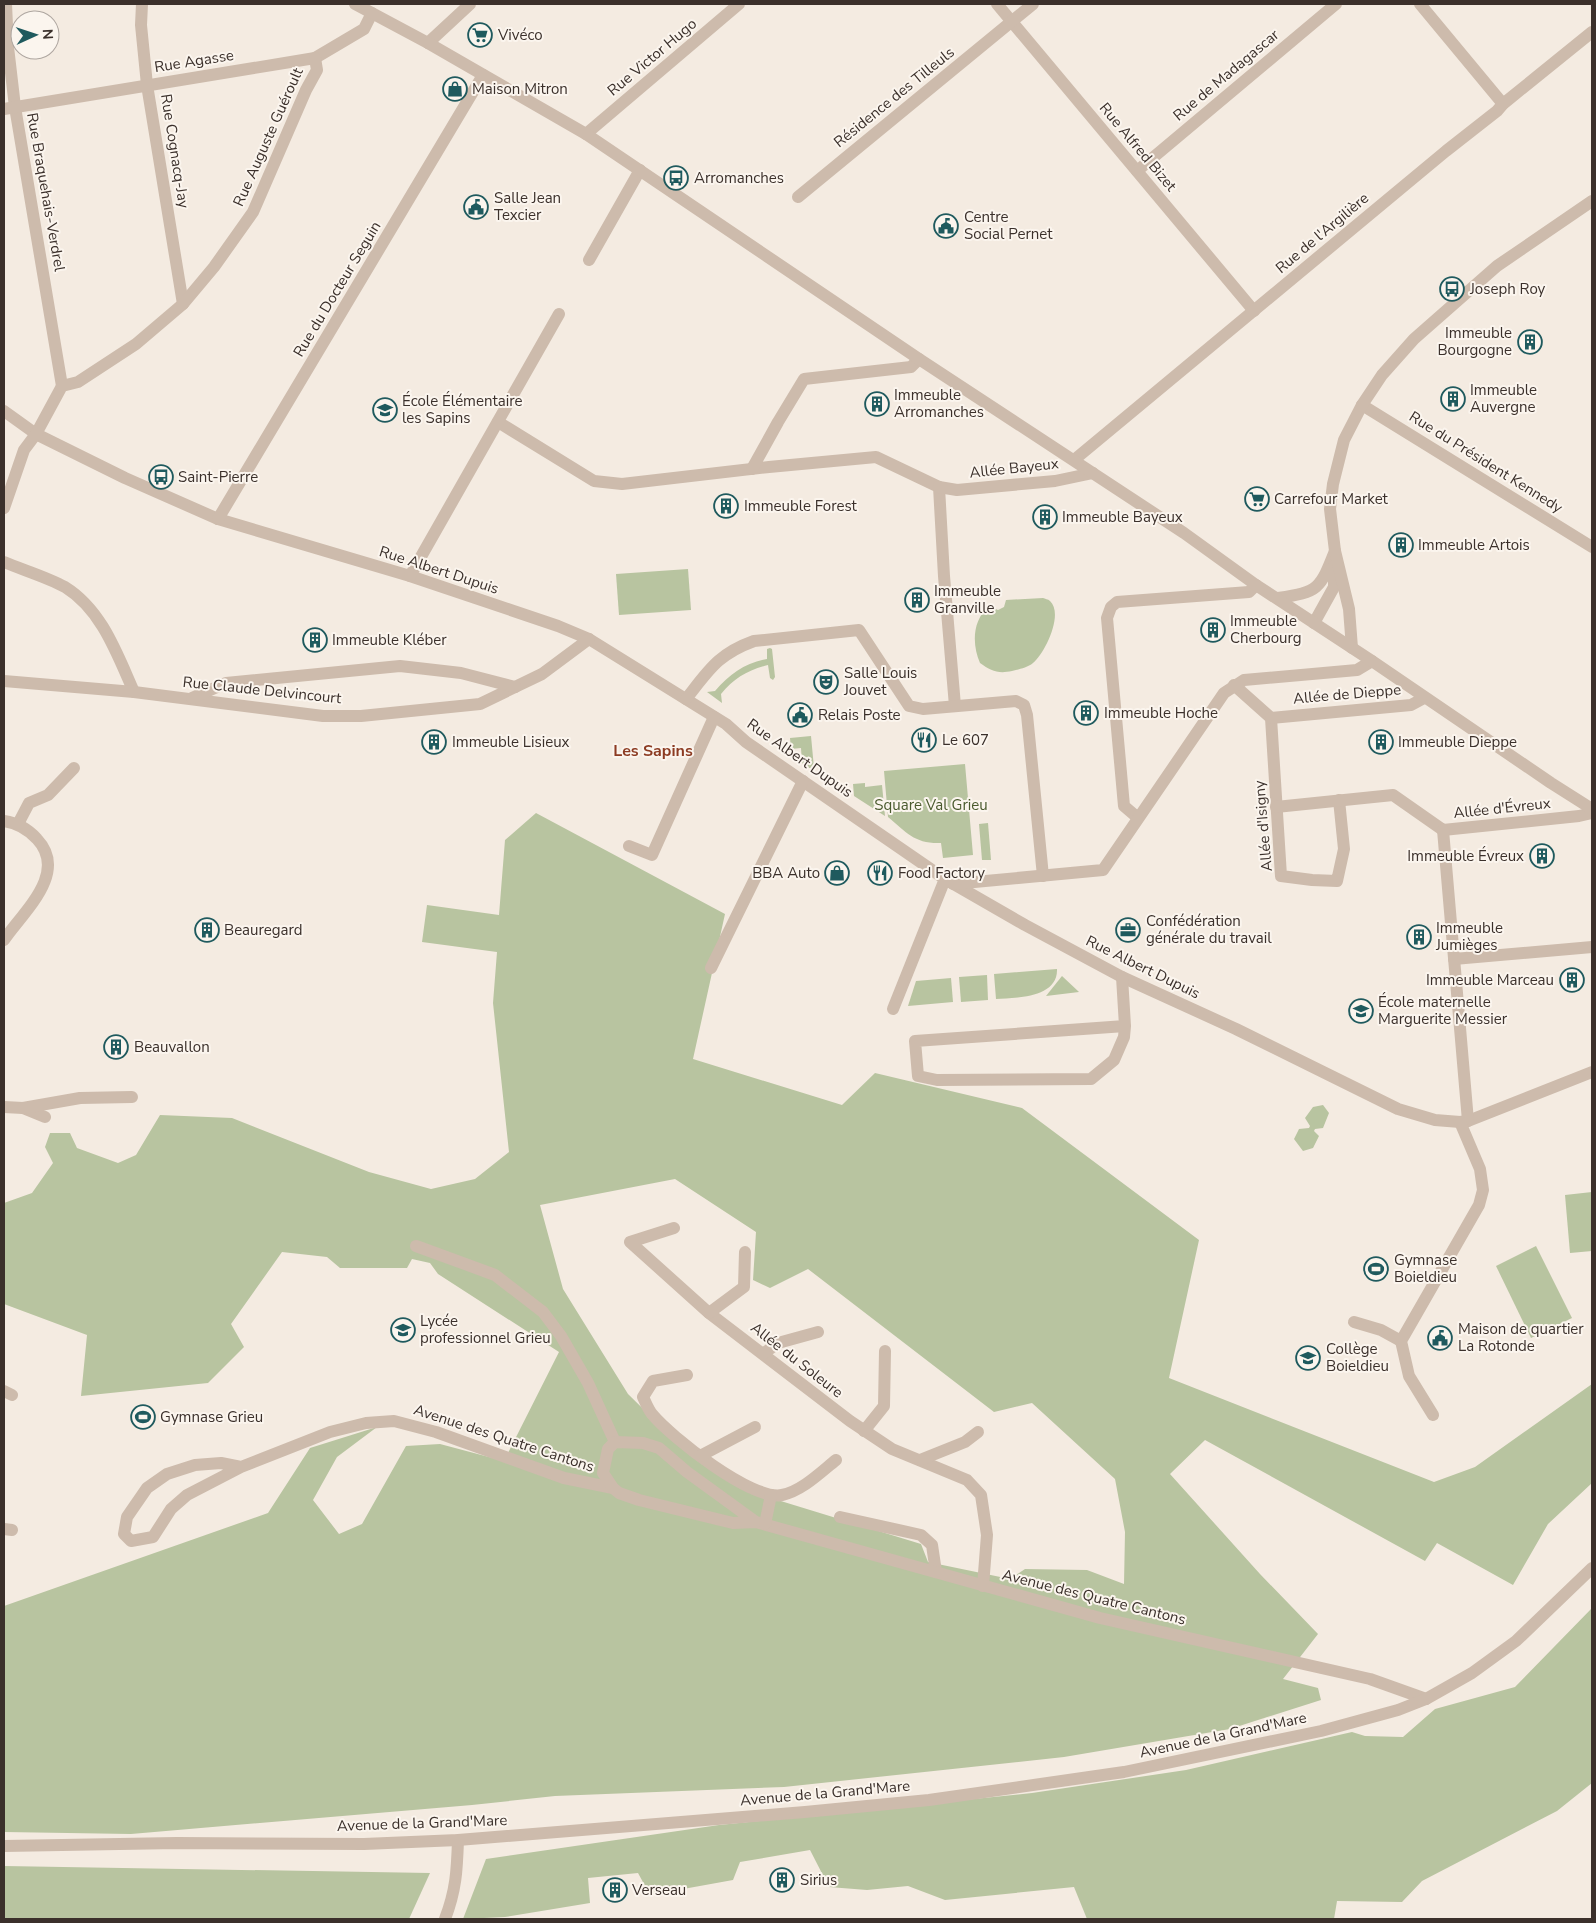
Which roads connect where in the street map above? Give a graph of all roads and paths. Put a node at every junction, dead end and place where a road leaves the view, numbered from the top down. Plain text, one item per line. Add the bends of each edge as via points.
1 (6, 4) edge
2 (142, 4) edge
3 (355, 4) edge
4 (470, 4) edge
5 (739, 4) edge
6 (997, 4) edge
7 (1033, 4) edge
8 (1336, 4) edge
9 (1420, 4) edge
10 (376, 11) edge
11 (1012, 22) junction
12 (1592, 32) edge
13 (428, 43) junction
14 (315, 58) junction
15 (483, 75) junction
16 (147, 85) junction
17 (1503, 104) junction
18 (9, 108) edge
19 (586, 134) junction
20 (640, 170) junction
21 (1137, 171) junction
22 (798, 197) dead end
23 (1592, 201) edge
24 (589, 260) dead end
25 (183, 304) junction
26 (1254, 311) junction
27 (559, 314) dead end
28 (919, 359) junction
29 (62, 386) junction
30 (1362, 405) junction
31 (4, 411) edge
32 (498, 422) junction
33 (36, 434) junction
34 (1074, 460) junction
35 (752, 469) junction
36 (1093, 473) junction
37 (939, 487) junction
38 (4, 508) edge
39 (218, 519) junction
40 (1592, 547) edge
41 (1335, 551) junction
42 (4, 562) edge
43 (410, 576) junction
44 (1256, 585) junction
45 (1278, 598) junction
46 (1314, 623) junction
47 (588, 639) junction
48 (1352, 648) junction
49 (1372, 661) junction
50 (4, 681) edge
51 (1234, 685) junction
52 (516, 687) junction
53 (134, 692) junction
54 (1424, 698) junction
55 (190, 699) junction
56 (686, 699) junction
57 (955, 706) junction
58 (714, 717) junction
59 (1271, 718) junction
60 (74, 768) dead end
61 (803, 780) junction
62 (1339, 800) junction
63 (1276, 807) junction
64 (1592, 809) edge
65 (1592, 813) edge
66 (1138, 818) junction
67 (4, 821) edge
68 (18, 824) junction
69 (1443, 830) junction
70 (629, 846) dead end
71 (1042, 876) junction
72 (949, 881) junction
73 (4, 940) edge
74 (1592, 947) edge
75 (1454, 959) junction
76 (711, 968) dead end
77 (1122, 977) junction
78 (893, 1009) dead end
79 (1126, 1026) junction
80 (1592, 1072) edge
81 (132, 1097) dead end
82 (4, 1107) edge
83 (23, 1108) junction
84 (45, 1117) dead end
85 (1464, 1122) junction
86 (674, 1228) dead end
87 (416, 1246) dead end
88 (746, 1252) dead end
89 (709, 1313) junction
90 (1354, 1322) dead end
91 (818, 1332) dead end
92 (1401, 1341) junction
93 (885, 1352) dead end
94 (763, 1354) junction
95 (687, 1375) dead end
96 (1433, 1415) dead end
97 (755, 1427) dead end
98 (864, 1431) junction
99 (978, 1432) dead end
100 (615, 1442) junction
101 (700, 1456) junction
102 (836, 1460) dead end
103 (920, 1460) junction
104 (241, 1467) junction
105 (613, 1488) junction
106 (771, 1495) junction
107 (840, 1517) dead end
108 (760, 1523) junction
109 (1592, 1568) edge
110 (936, 1572) junction
111 (983, 1586) junction
112 (1426, 1699) junction
113 (458, 1840) junction
114 (4, 1846) edge
115 (445, 1919) edge

1 - 18 street, Rue Braquehais-Verdrel
2 - 16 street, Rue Cognacq-Jay
3 - 10 street
4 - 13 street
5 - 19 street, Rue Victor Hugo
6 - 11 street, Rue Alfred Bizet
7 - 11 street, Résidence des Tilleuls
8 - 21 street, Rue de Madagascar
9 - 17 street
10 - 13 street
10 - 14 street, Rue Agasse via 364,29
11 - 21 street, Rue Alfred Bizet
11 - 22 street, Résidence des Tilleuls
12 - 17 street, Rue de l'Argilière
13 - 15 street
14 - 16 street, Rue Agasse
14 - 25 street, Rue Auguste Guéroult via 317,70 253,212
15 - 19 street
15 - 39 street, Rue du Docteur Seguin
16 - 18 street, Rue Agasse
16 - 25 street, Rue Cognacq-Jay
17 - 26 street, Rue de l'Argilière
18 - 29 street, Rue Braquehais-Verdrel
19 - 20 street
20 - 24 street
20 - 28 street
21 - 26 street, Rue Alfred Bizet
23 - 30 street via 1497,266 1414,339
25 - 29 street, Rue Auguste Guéroult via 136,344 78,382
26 - 34 street, Rue de l'Argilière
27 - 32 street
28 - 34 street
28 - 35 street via 911,367 804,379
29 - 33 street
30 - 40 street, Rue du Président Kennedy
30 - 41 street via 1344,440 1333,484 1330,509
31 - 33 street, Rue Albert Dupuis
32 - 35 street, Allée Bayeux via 594,481 622,484
32 - 43 street
33 - 38 street via 24,450
33 - 39 street, Rue Albert Dupuis
34 - 36 street
35 - 37 street, Allée Bayeux via 876,457
36 - 37 street, Allée Bayeux via 1055,481 958,490
36 - 44 street
37 - 57 street
39 - 43 street, Rue Albert Dupuis
41 - 45 street via 1324,580 1313,590
41 - 46 street via 1334,586
41 - 48 street via 1349,609
42 - 53 street via 64,587 88,605 110,640
43 - 47 street, Rue Albert Dupuis
44 - 45 street
44 - 66 street via 1249,592 1118,602 1106,618 1124,806
45 - 46 street
46 - 48 street
47 - 52 street, Rue Claude Delvincourt via 542,674
47 - 56 street, Rue Albert Dupuis
48 - 49 street
49 - 51 street via 1358,670 1244,680
49 - 54 street
50 - 53 street, Rue Claude Delvincourt
51 - 59 street
51 - 66 street via 1224,693
52 - 55 street, Rue Claude Delvincourt via 480,704 361,716 323,716
52 - 55 street via 461,673 400,666 226,683
53 - 55 street, Rue Claude Delvincourt
54 - 59 street, Allée de Dieppe via 1411,705
54 - 64 street
56 - 57 street via 713,665 738,647 754,641 859,630 909,706 924,710
56 - 58 street, Rue Albert Dupuis
57 - 71 street via 1016,701 1024,705
58 - 61 street, Rue Albert Dupuis
58 - 70 street via 652,855
59 - 63 street, Allée d'Isigny
60 - 68 street via 48,795 29,803
61 - 72 street, Rue Albert Dupuis
61 - 76 street
62 - 63 street, Allée d'Évreux
62 - 63 street, Allée d'Isigny via 1344,849 1337,881 1281,876
62 - 69 street, Allée d'Évreux via 1393,795
65 - 69 street, Allée d'Évreux
66 - 71 street via 1103,870
67 - 68 street
68 - 73 street via 41,842 48,873 38,895
69 - 75 street
71 - 72 street
72 - 77 street, Rue Albert Dupuis
72 - 78 street
74 - 75 street
75 - 85 street
77 - 79 street
77 - 85 street, Rue Albert Dupuis via 1398,1109 1435,1120
79 - 79 street via 915,1040 918,1076 937,1080 1091,1079 1114,1060
80 - 85 street, Rue Albert Dupuis
81 - 83 street via 80,1098
82 - 83 street
83 - 84 street
85 - 92 street via 1480,1169 1483,1190 1479,1204
86 - 89 street, Allée du Soleure via 630,1242
87 - 100 street via 495,1275 543,1312 588,1383
88 - 89 street via 744,1287
89 - 94 street, Allée du Soleure
90 - 92 street
91 - 94 street via 778,1343
92 - 96 street via 1409,1376
93 - 98 street via 884,1406
94 - 98 street, Allée du Soleure
95 - 101 street via 653,1381 643,1397 651,1413
97 - 101 street
98 - 103 street, Allée du Soleure via 892,1449
99 - 103 street via 965,1442
100 - 105 street, Avenue des Quatre Cantons via 608,1448 603,1473
100 - 108 street, Avenue des Quatre Cantons via 643,1443 660,1448 687,1472
101 - 106 street via 743,1483
102 - 106 street via 800,1487 782,1495
103 - 111 street, Allée du Soleure via 967,1480 981,1495 987,1535
104 - 104 street, Avenue des Quatre Cantons via 221,1463 196,1465 167,1474 147,1488 127,1517 124,1534 131,1541 153,1537 171,1509 187,1495
104 - 105 street, Avenue des Quatre Cantons via 330,1432 366,1422 394,1421 436,1432 564,1478
105 - 108 street, Avenue des Quatre Cantons via 639,1500 733,1523
106 - 108 street
107 - 110 street via 921,1535 932,1545
108 - 110 street, Avenue des Quatre Cantons
109 - 112 street, Avenue de la Grand'Mare via 1516,1641 1472,1673
110 - 111 street, Avenue des Quatre Cantons
111 - 112 street, Avenue des Quatre Cantons via 1100,1618 1370,1679
112 - 113 street, Avenue de la Grand'Mare via 1321,1731 1124,1772 919,1801
113 - 114 street, Avenue de la Grand'Mare via 364,1844
113 - 115 street via 457,1879

